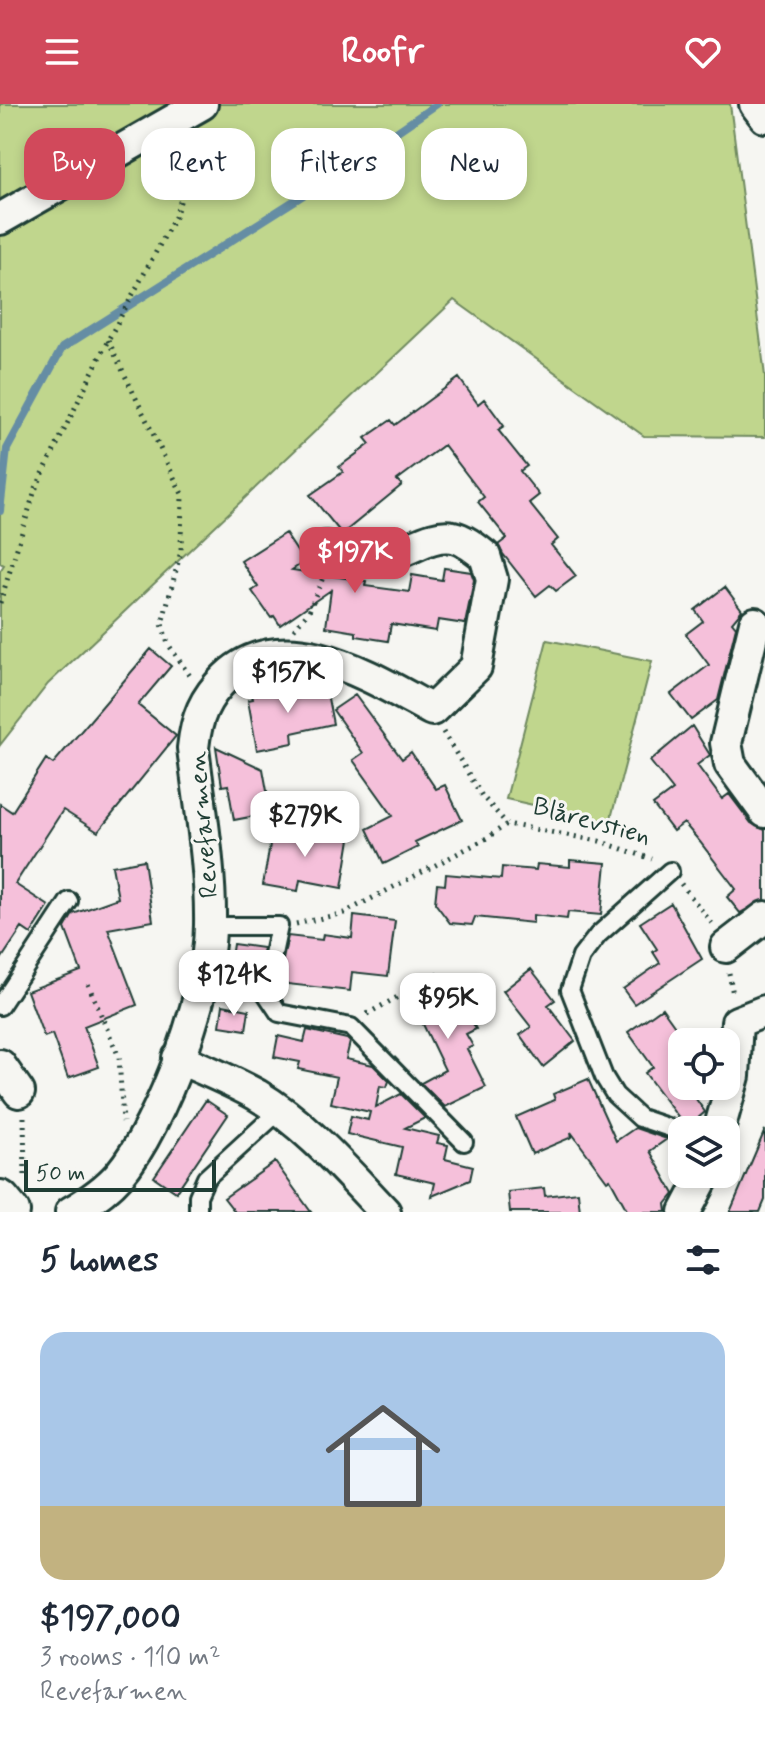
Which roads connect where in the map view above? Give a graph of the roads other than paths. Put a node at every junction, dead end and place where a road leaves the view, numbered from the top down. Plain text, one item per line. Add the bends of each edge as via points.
1 (755, 104) edge
2 (198, 106) edge
3 (765, 117) edge
4 (0, 219) edge
5 (326, 547) dead end
6 (755, 623) dead end
7 (765, 812) edge
8 (670, 871) road end
9 (69, 901) dead end
10 (765, 917) edge
11 (210, 926) junction
12 (726, 947) road end
13 (0, 1006) edge
14 (765, 1011) edge
15 (178, 1058) junction
16 (0, 1065) edge
17 (19, 1092) road end
18 (279, 1111) junction
19 (723, 1116) edge
20 (668, 1127) edge
21 (464, 1142) dead end
22 (698, 1188) edge
23 (71, 1212) edge
24 (198, 1212) edge
25 (385, 1212) edge
26 (685, 1212) edge

1 - 3 street
2 - 4 street
5 - 11 street, Revefarmen via 379,556 455,537 485,556 492,579 476,667 432,710 365,674 308,656 267,655 236,668 223,680 201,708 193,748 205,829
6 - 7 street via 726,743 730,764
8 - 20 lane via 598,935 581,957 570,990 615,1095 640,1118
9 - 13 lane
10 - 12 street
11 - 15 street, Revefarmen via 203,977
11 - 21 lane via 279,926 265,992 272,1005 279,1013 351,1027
14 - 19 street via 737,1022 734,1076
15 - 18 street
15 - 23 street, Revefarmen via 142,1141 117,1177
16 - 17 street
18 - 24 lane via 206,1178
18 - 25 street
22 - 26 street

